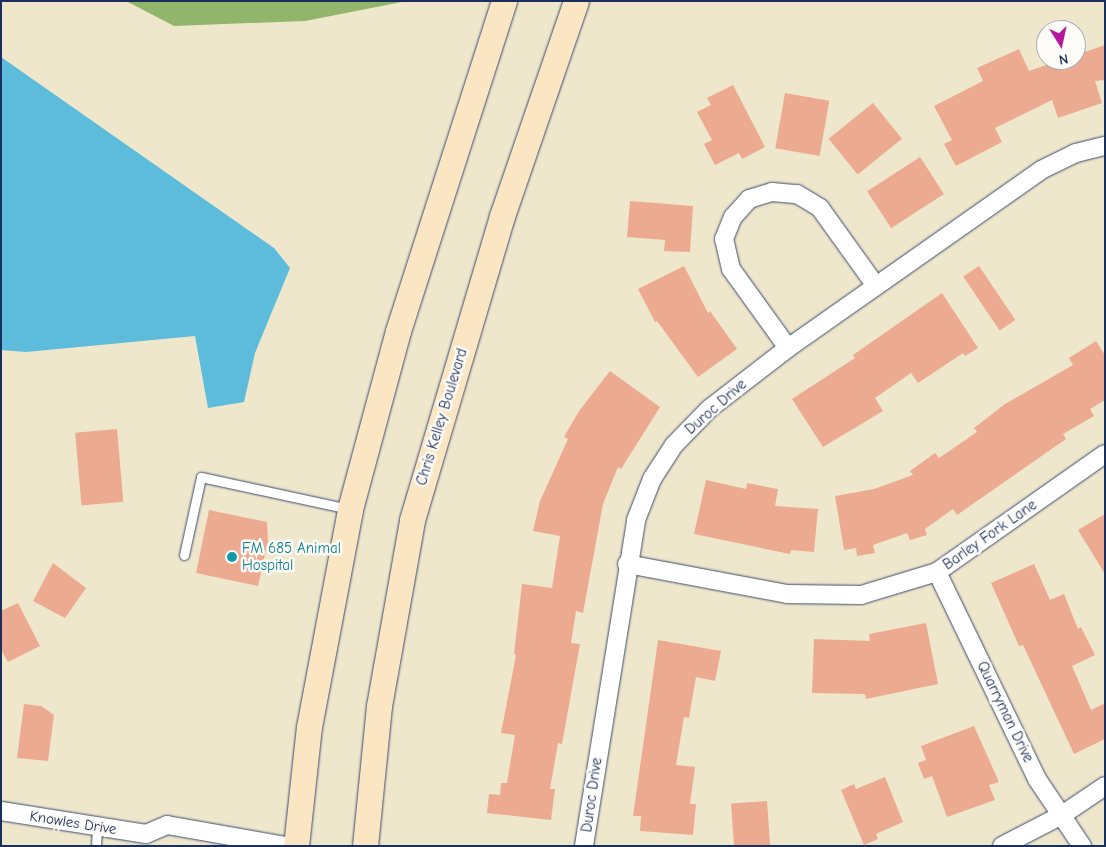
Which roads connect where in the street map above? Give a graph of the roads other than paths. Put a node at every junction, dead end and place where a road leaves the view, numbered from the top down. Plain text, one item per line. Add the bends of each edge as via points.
1 (504, 1) edge
2 (576, 1) edge
3 (1105, 146) edge
4 (876, 286) junction
5 (788, 348) junction
6 (1105, 454) edge
7 (350, 510) junction
8 (184, 554) dead end
9 (627, 564) junction
10 (937, 572) junction
11 (1105, 786) edge
12 (1, 811) edge
13 (1062, 815) junction
14 (97, 827) junction
15 (148, 840) edge
16 (96, 846) edge
17 (286, 846) edge
18 (296, 846) edge
19 (365, 846) edge
20 (584, 846) edge
21 (1002, 846) edge
22 (1082, 846) edge

1 - 7 main road via 398,331
2 - 19 main road, Chris Kelley Boulevard via 502,216 412,520 378,706
3 - 4 street, Duroc Drive via 1076,153 1041,170
4 - 5 street, Duroc Drive
4 - 5 street via 820,208 797,194 772,192 749,199 733,217 724,239 731,269
5 - 9 street, Duroc Drive via 708,409 674,445 652,479 636,520
6 - 10 street, Barley Fork Lane
7 - 8 lane via 201,477
7 - 18 main road via 309,727
9 - 10 street, Barley Fork Lane via 787,594 826,597 861,595
9 - 20 street, Duroc Drive
10 - 13 street, Quarryman Drive via 1037,780
11 - 13 street
12 - 14 street, Knowles Drive
13 - 21 street
13 - 22 street, Quarryman Drive
14 - 15 street, Knowles Drive
14 - 16 lane
15 - 17 street, Knowles Drive via 167,826

